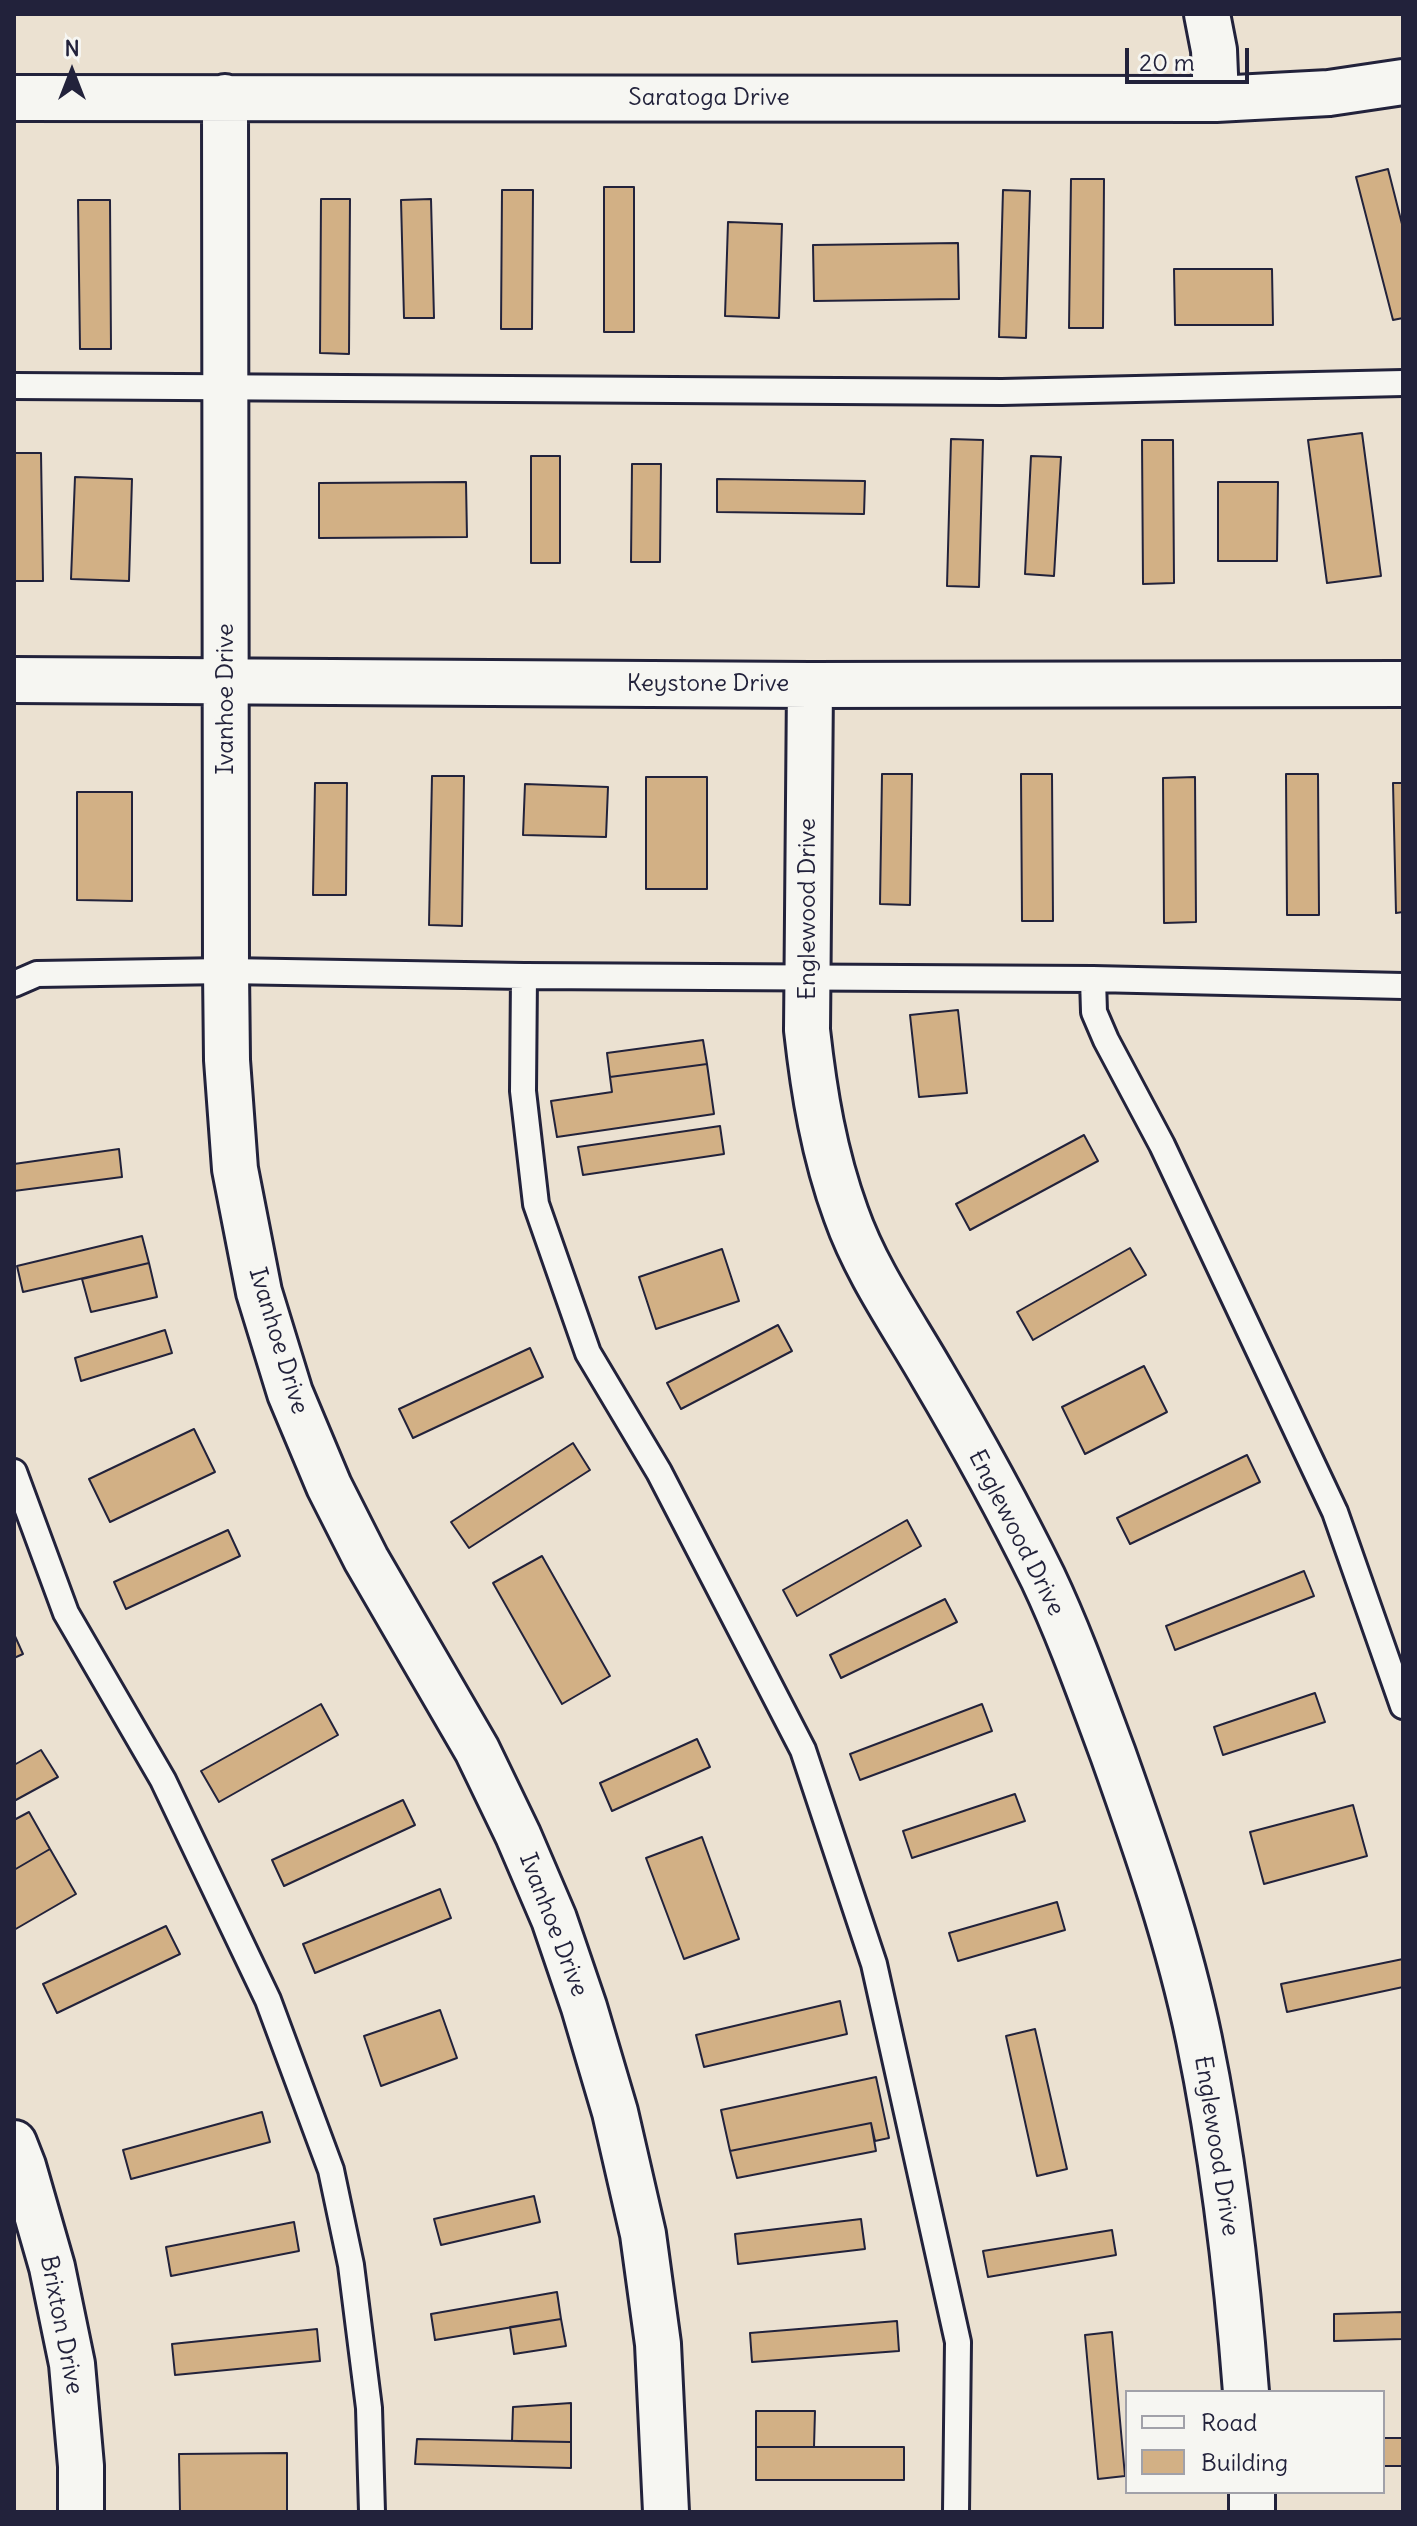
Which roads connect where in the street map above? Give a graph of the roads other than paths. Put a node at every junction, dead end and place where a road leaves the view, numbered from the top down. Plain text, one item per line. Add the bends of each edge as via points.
1 (1207, 14) edge
2 (1403, 82) edge
3 (225, 97) junction
4 (14, 98) edge
5 (1216, 99) junction
6 (1403, 383) edge
7 (14, 386) edge
8 (226, 386) junction
9 (14, 680) edge
10 (227, 681) junction
11 (1403, 684) edge
12 (810, 685) junction
13 (226, 971) junction
14 (524, 976) junction
15 (807, 977) junction
16 (1093, 979) junction
17 (14, 984) edge
18 (1403, 986) edge
19 (14, 1472) edge
20 (1403, 1706) edge
21 (14, 2143) edge
22 (1246, 2390) edge
23 (81, 2512) edge
24 (372, 2512) edge
25 (666, 2512) edge
26 (956, 2512) edge

1 - 5 street
2 - 5 street, Saratoga Drive via 1329,93
3 - 4 street, Saratoga Drive
3 - 5 street, Saratoga Drive
3 - 8 street, Ivanhoe Drive
6 - 8 lane via 1002,392
7 - 8 lane
8 - 10 street, Ivanhoe Drive
9 - 10 street, Keystone Drive
10 - 12 street, Keystone Drive
10 - 13 street, Ivanhoe Drive
11 - 12 street, Keystone Drive
12 - 15 street, Englewood Drive
13 - 14 lane
13 - 17 lane via 37,974
13 - 25 street, Ivanhoe Drive via 235,1169 259,1292 290,1393 360,1547 477,1750 518,1835 559,1934 615,2112 643,2234 658,2344
14 - 15 lane
14 - 26 lane via 523,1091 536,1204 588,1353 659,1472 803,1750 874,1964 958,2342
15 - 16 lane
15 - 22 street, Englewood Drive via 813,1085 825,1148 847,1217 1044,1581 1102,1724 1165,1911 1198,2036 1225,2177
16 - 18 lane
16 - 20 lane via 1094,1012 1106,1040 1162,1145 1335,1512
19 - 24 lane via 66,1613 163,1780 268,2000 331,2170 351,2265 369,2408
21 - 23 street, Brixton Drive via 52,2267 72,2364

